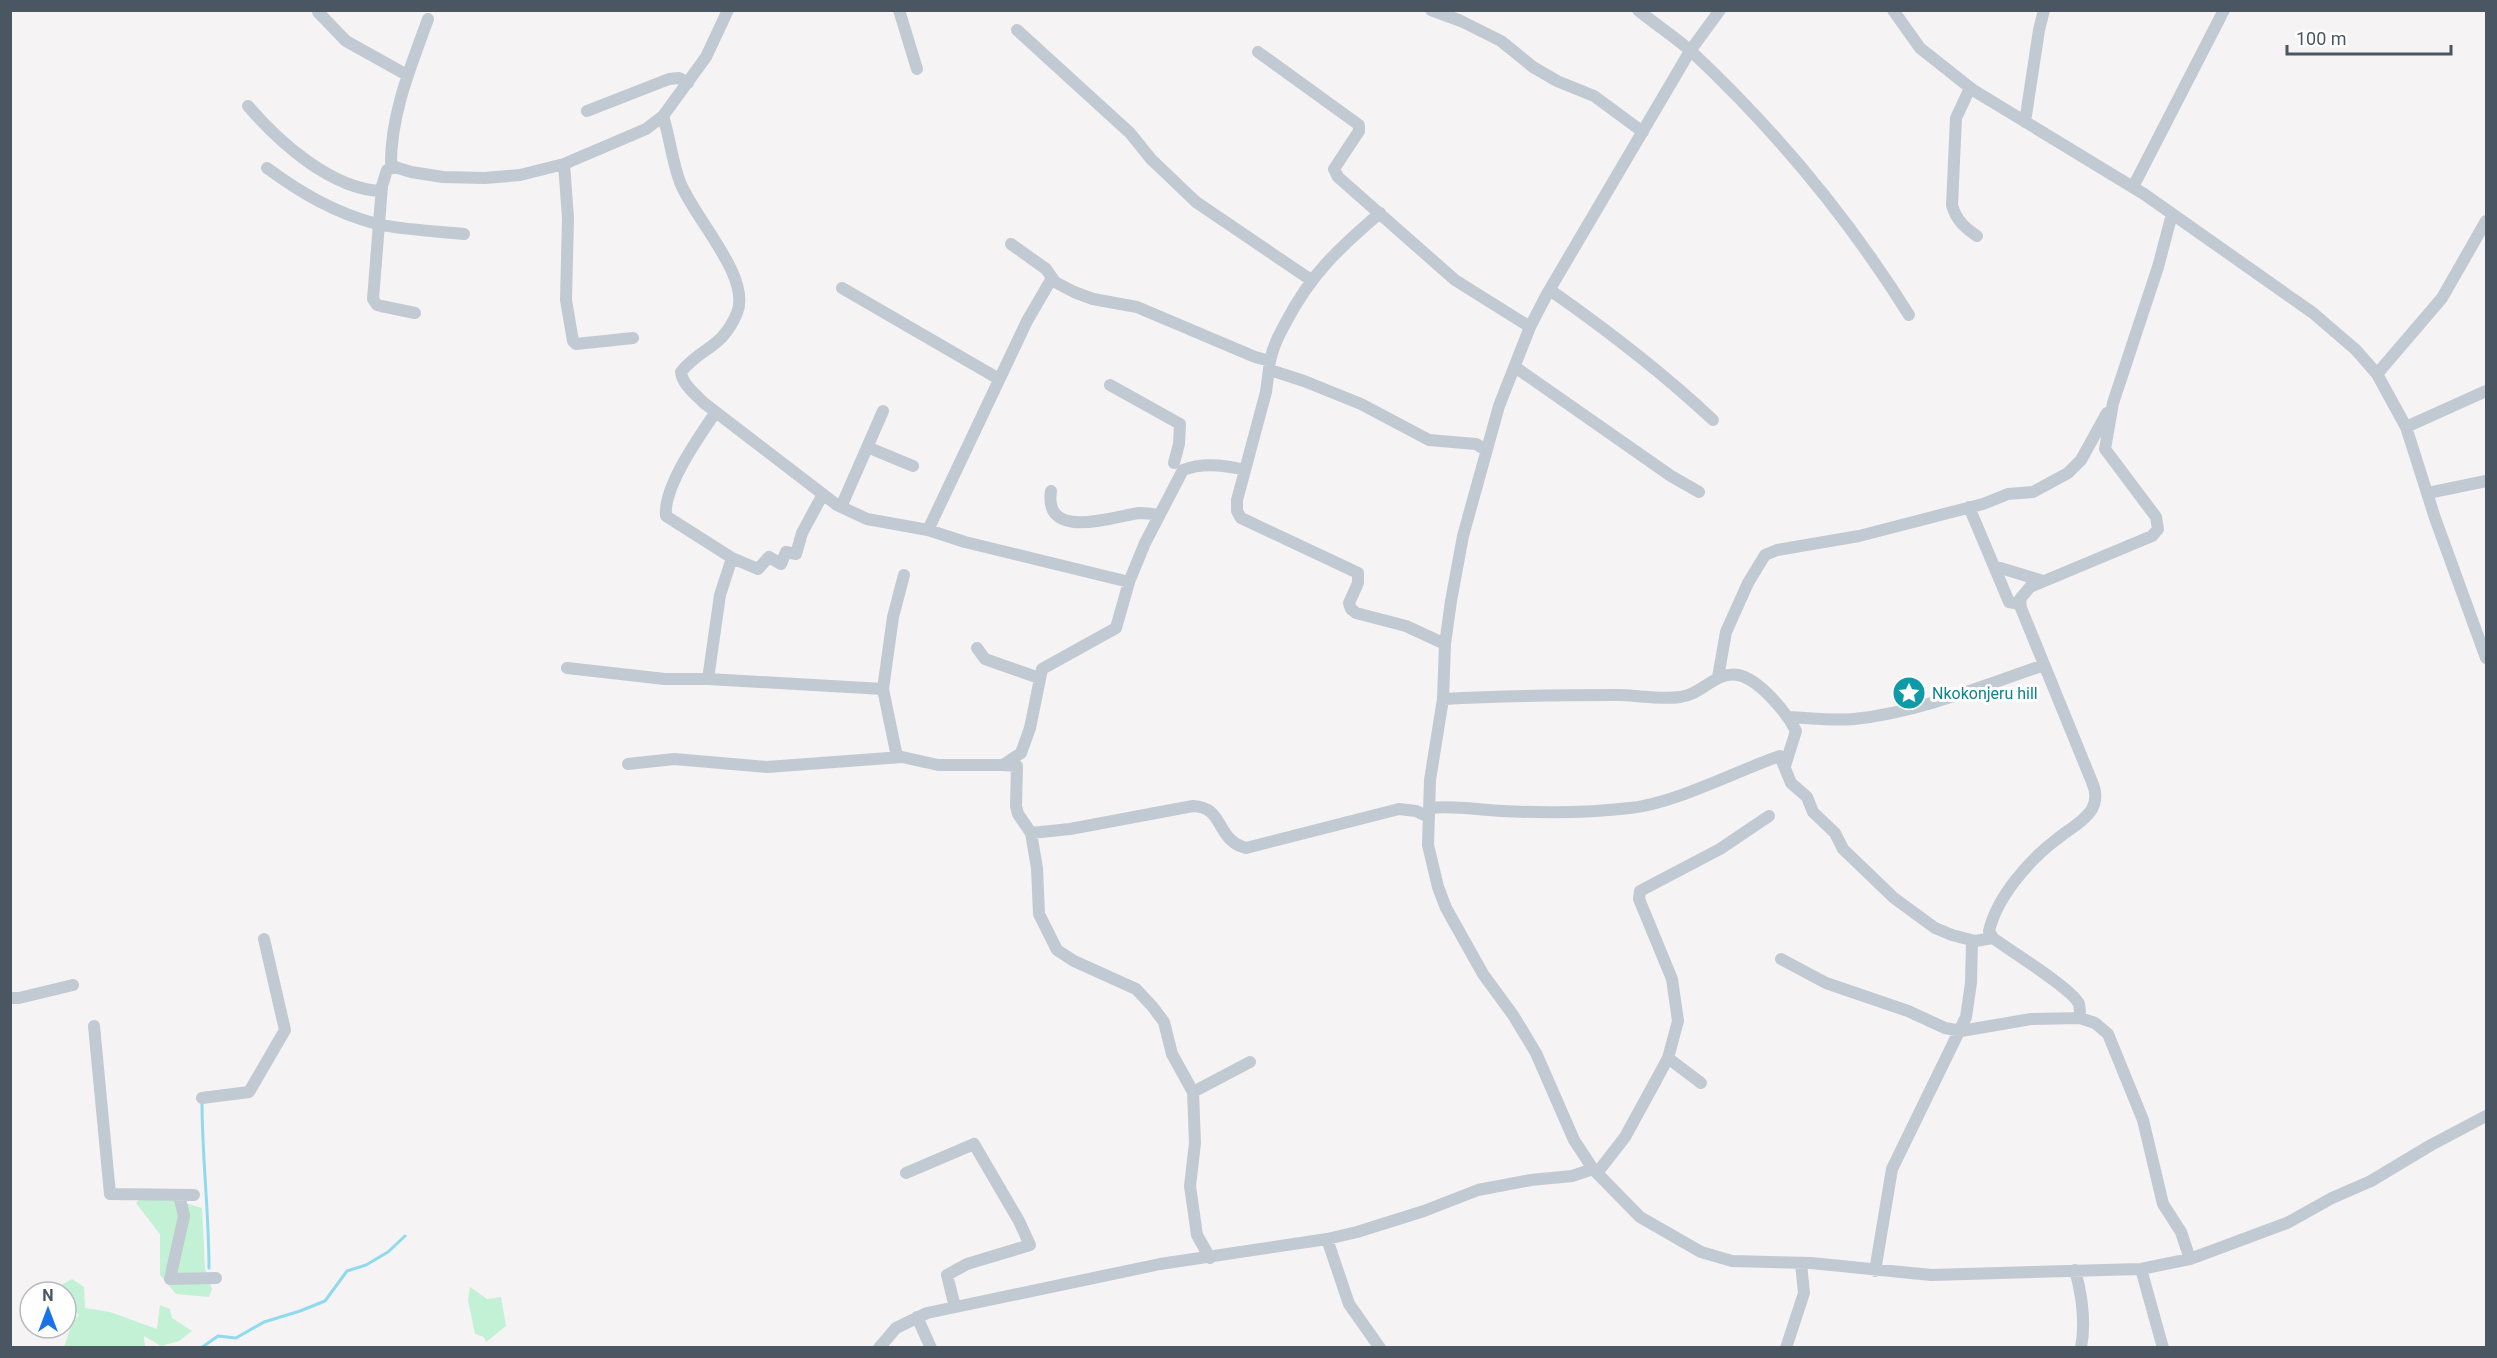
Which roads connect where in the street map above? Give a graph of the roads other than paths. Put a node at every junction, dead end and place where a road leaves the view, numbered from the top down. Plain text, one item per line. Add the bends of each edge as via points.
1 (728, 10) edge
2 (899, 10) edge
3 (1431, 10) edge
4 (1638, 10) edge
5 (1720, 10) edge
6 (1893, 10) edge
7 (2044, 10) edge
8 (2224, 10) edge
9 (318, 12) dead end
10 (428, 19) dead end
11 (1017, 30) dead end
12 (1690, 51) junction
13 (1258, 52) dead end
14 (917, 69) dead end
15 (407, 75) junction
16 (688, 83) junction
17 (1970, 88) junction
18 (248, 106) dead end
19 (587, 111) dead end
20 (663, 116) junction
21 (2025, 122) junction
22 (1643, 132) junction
23 (564, 164) junction
24 (395, 167) junction
25 (267, 168) dead end
26 (2133, 188) junction
27 (381, 191) junction
28 (1380, 213) junction
29 (2172, 214) junction
30 (2487, 221) edge
31 (379, 224) junction
32 (464, 234) dead end
33 (1977, 236) dead end
34 (1011, 244) dead end
35 (1052, 278) junction
36 (1311, 280) junction
37 (842, 288) dead end
38 (1550, 290) junction
39 (415, 313) dead end
40 (1909, 315) dead end
41 (1530, 327) junction
42 (633, 338) dead end
43 (1270, 365) junction
44 (1515, 367) junction
45 (2377, 374) junction
46 (999, 379) junction
47 (1110, 385) dead end
48 (2487, 391) edge
49 (2113, 403) junction
50 (883, 411) dead end
51 (715, 413) junction
52 (1713, 420) dead end
53 (2406, 428) junction
54 (867, 447) junction
55 (1486, 450) junction
56 (1174, 464) dead end
57 (913, 466) dead end
58 (1245, 470) junction
59 (2487, 481) edge
60 (1052, 491) dead end
61 (1699, 492) dead end
62 (2428, 493) junction
63 (823, 494) junction
64 (841, 507) junction
65 (1970, 507) junction
66 (1159, 515) junction
67 (928, 530) junction
68 (732, 558) junction
69 (1994, 566) junction
70 (904, 575) dead end
71 (2043, 580) junction
72 (1129, 582) junction
73 (2020, 604) junction
74 (1445, 644) junction
75 (977, 648) dead end
76 (2487, 658) edge
77 (2044, 665) junction
78 (567, 668) dead end
79 (1718, 677) junction
80 (1039, 678) junction
81 (708, 679) junction
82 (883, 689) junction
83 (1443, 699) junction
84 (1789, 717) junction
85 (897, 757) junction
86 (628, 764) dead end
87 (1003, 765) junction
88 (1785, 766) junction
89 (1429, 812) junction
90 (1769, 816) dead end
91 (1031, 833) junction
92 (1993, 938) junction
93 (264, 939) dead end
94 (1972, 941) junction
95 (1781, 959) dead end
96 (73, 986) dead end
97 (10, 998) edge
98 (2080, 1018) junction
99 (94, 1026) dead end
100 (1961, 1031) junction
101 (1668, 1058) junction
102 (1250, 1062) dead end
103 (1701, 1083) dead end
104 (1193, 1092) junction
105 (202, 1098) dead end
106 (2487, 1116) edge
107 (1595, 1171) junction
108 (906, 1173) dead end
109 (179, 1195) junction
110 (194, 1195) dead end
111 (1327, 1239) junction
112 (1210, 1258) junction
113 (2190, 1259) junction
114 (1802, 1263) junction
115 (2141, 1269) junction
116 (1875, 1270) junction
117 (2075, 1270) junction
118 (216, 1278) dead end
119 (955, 1307) junction
120 (917, 1317) junction
121 (879, 1347) edge
122 (931, 1347) edge
123 (1380, 1347) edge
124 (1786, 1347) edge
125 (2081, 1347) edge
126 (2163, 1347) edge

1 - 16 street via 706,57
2 - 14 street
3 - 22 street via 1502,41 1533,67 1594,96
4 - 12 street
5 - 12 street
6 - 17 street via 1920,48
7 - 21 street
8 - 26 street
9 - 15 street via 346,40
10 - 15 street
11 - 36 street via 1130,133 1196,202
12 - 22 street
12 - 40 street via 1747,107 1803,171 1879,267
13 - 28 street via 1359,125 1359,132 1335,172
15 - 24 street via 393,127 391,163
16 - 19 street via 679,78 669,79
16 - 20 street
17 - 21 street
17 - 33 street via 1956,118 1952,205 1954,216
18 - 27 street via 292,150 348,183
20 - 23 street via 646,129
20 - 51 street via 680,182 730,269 741,297 726,335 681,374
21 - 26 street
22 - 38 street
23 - 24 street via 520,175 485,178 443,177
23 - 42 street via 568,218 566,300 573,341 585,345
24 - 27 street via 390,167 384,176
25 - 31 street via 320,204
26 - 29 street
27 - 31 street
28 - 36 street
28 - 41 street via 1455,280
29 - 45 street via 2336,331
29 - 49 street
30 - 45 street via 2442,298
31 - 32 street
31 - 39 street via 374,301
34 - 35 street via 1046,269
35 - 43 street via 1074,292 1137,307
35 - 46 street
36 - 43 street via 1276,341
37 - 46 street
38 - 41 street
38 - 52 street via 1602,327
41 - 44 street
43 - 55 street via 1361,404 1430,440 1476,444
43 - 58 street
44 - 55 street
44 - 61 street
45 - 53 street
46 - 67 street
47 - 56 street via 1180,424
48 - 53 street
49 - 65 street via 2081,460 2068,473 2033,492 2008,494
49 - 71 street via 2105,449 2156,517 2158,529 2152,536
50 - 54 street
51 - 63 street
51 - 68 street via 686,456 665,506 666,516
53 - 62 street
54 - 57 street
54 - 64 street
55 - 74 street via 1463,536
58 - 66 street via 1200,465 1183,470
58 - 74 street via 1236,507 1241,518 1358,573 1358,584 1349,603 1356,613 1406,626
59 - 62 street
60 - 66 street via 1053,510 1066,520 1100,522 1138,513
62 - 76 street
63 - 64 street
63 - 68 street via 802,533 796,554 786,552 781,564 769,557 758,569
64 - 67 street via 867,519
65 - 69 street
65 - 79 street via 1765,555 1726,632
66 - 72 street
67 - 72 street
68 - 81 street via 720,596
69 - 71 street
69 - 73 street via 2009,602
70 - 82 street via 893,617
71 - 73 street via 2023,594
72 - 80 street via 1116,628 1051,662
73 - 77 street
74 - 83 street
75 - 80 street via 986,659
77 - 84 street via 1886,713 1836,720
77 - 92 street via 2095,798 2091,811 2036,855 2019,875 1992,922 1989,931
78 - 81 street via 665,679
79 - 83 street via 1678,698 1514,695
79 - 84 street via 1737,675 1752,680
80 - 87 street via 1021,753
81 - 82 street
82 - 85 street
83 - 89 street
84 - 88 street via 1796,731
85 - 86 street via 767,767 674,759
85 - 87 street via 938,765
87 - 91 street via 1017,766 1018,814
88 - 89 street via 1780,756 1679,795 1631,808 1548,812 1452,805
88 - 94 street via 1791,783 1807,797 1813,812 1835,833 1843,849 1894,898 1935,928
89 - 91 street via 1399,809 1246,848 1226,837 1213,813 1202,806
89 - 107 street via 1428,845 1446,908 1483,974 1536,1053 1574,1140
90 - 101 street via 1720,849 1640,891 1639,899 1672,979 1678,1021
91 - 104 street via 1039,914 1057,950 1074,962 1136,989 1164,1022 1172,1054
92 - 94 street
92 - 98 street via 2076,999
93 - 105 street via 285,1030 249,1092
94 - 100 street via 1971,983
95 - 100 street via 1826,983
96 - 97 street
98 - 100 street via 2031,1019
98 - 113 street via 2095,1023 2108,1034 2143,1120 2163,1204 2181,1232
99 - 109 street via 110,1194
100 - 116 street via 1892,1169
101 - 103 street
101 - 107 street via 1625,1137
102 - 104 street
104 - 112 street via 1195,1143 1190,1186 1197,1235
106 - 113 street via 2287,1223
107 - 111 street via 1478,1190 1424,1211
107 - 114 street via 1640,1217 1701,1252 1732,1261
108 - 119 street via 974,1144 1030,1245 967,1264 946,1275
109 - 110 street
109 - 118 street via 184,1216 170,1279
111 - 112 street
111 - 123 street via 1349,1305
112 - 119 street via 1160,1264
113 - 115 street
114 - 116 street
114 - 124 street via 1804,1293
115 - 117 street
115 - 126 street
116 - 117 street via 1930,1275
117 - 125 street via 2082,1293
119 - 120 street
120 - 121 street via 896,1328
120 - 122 street

